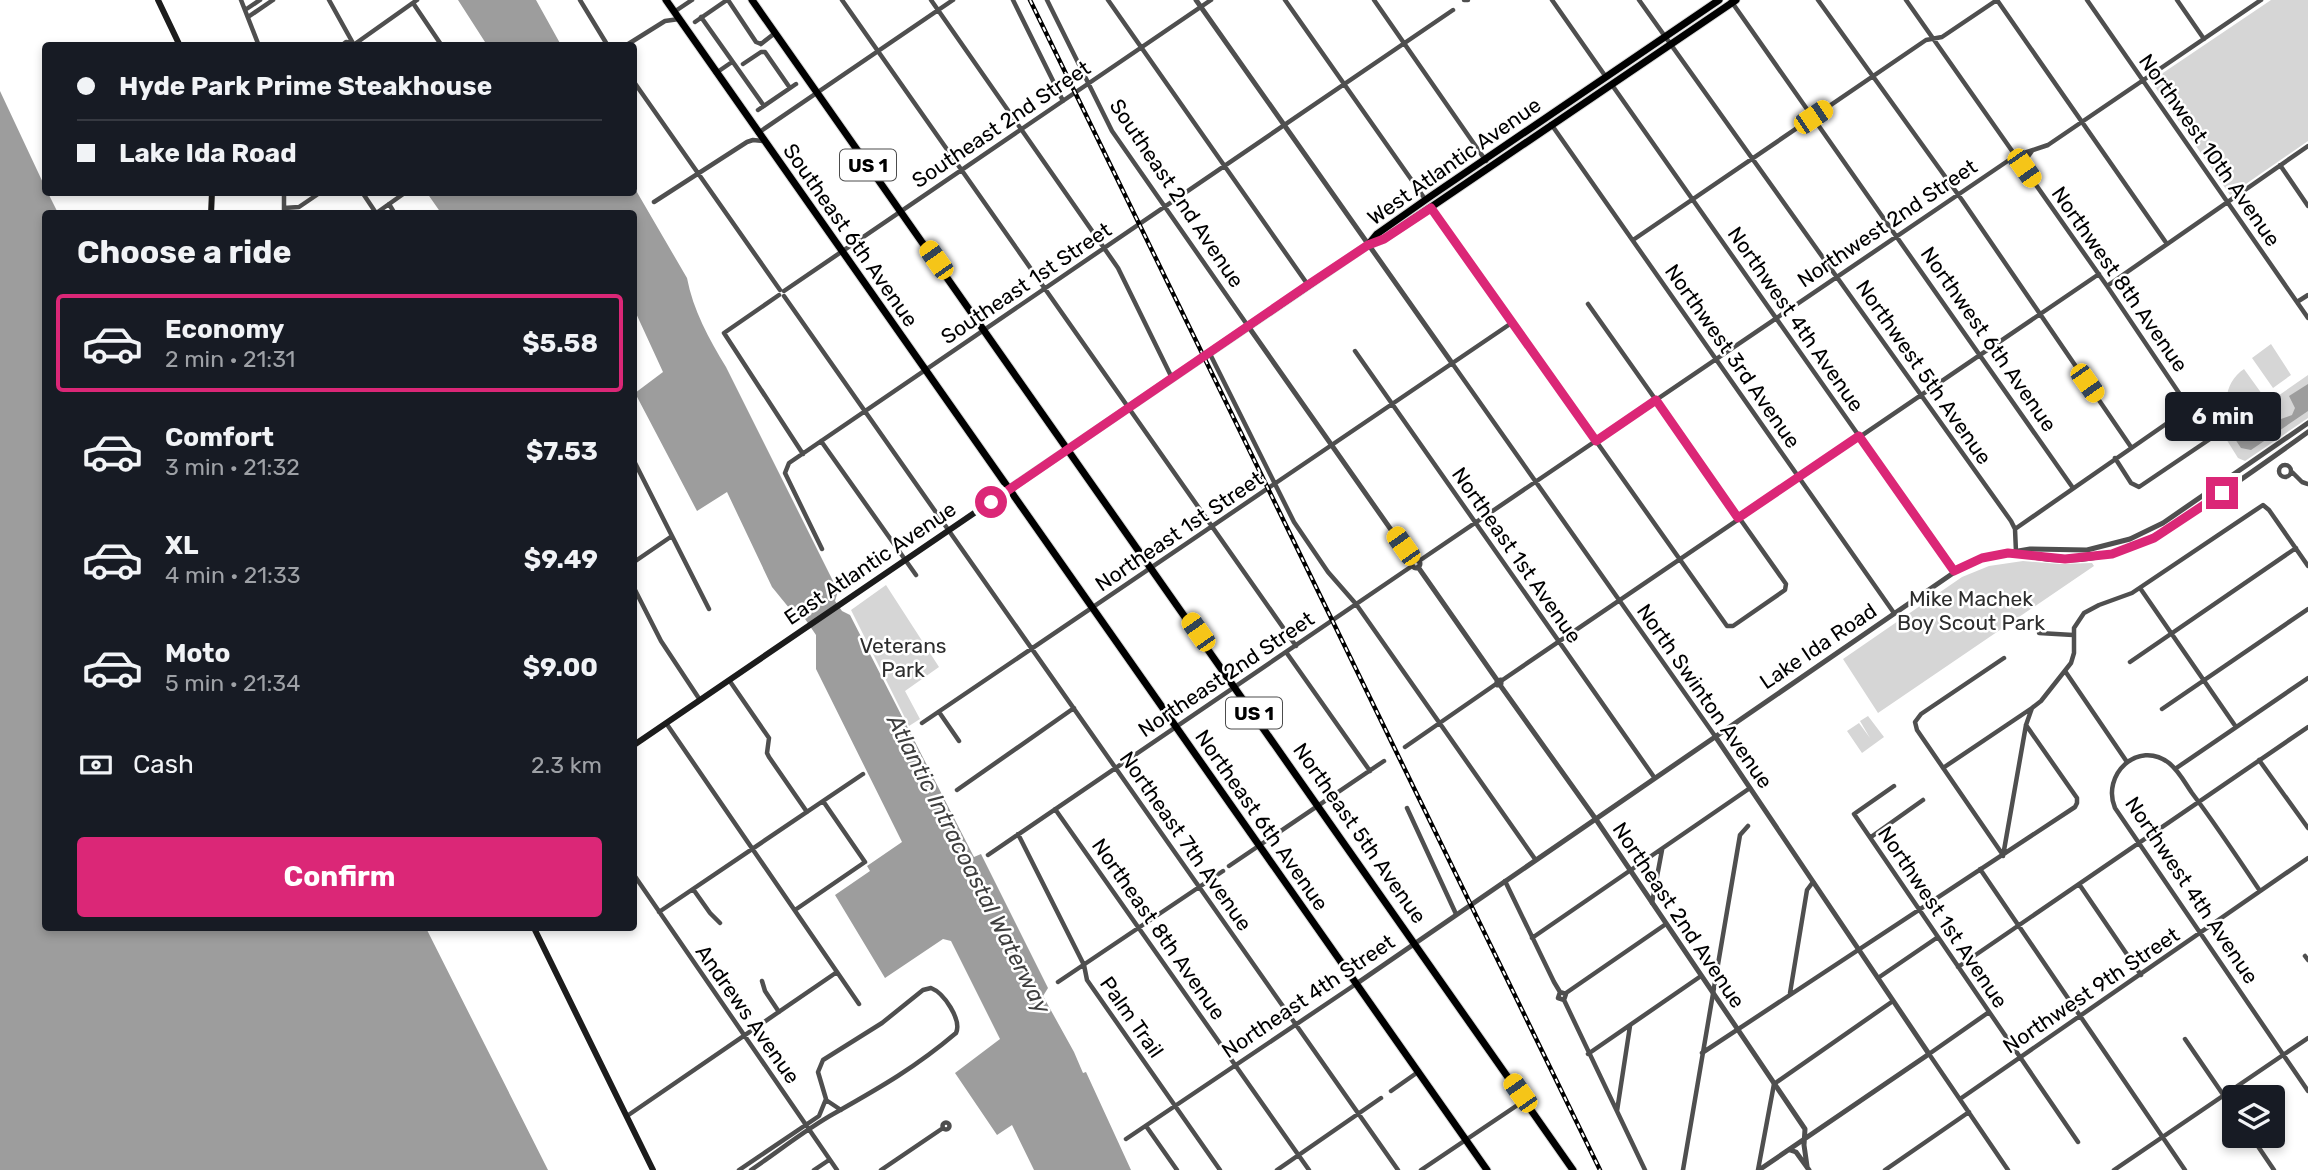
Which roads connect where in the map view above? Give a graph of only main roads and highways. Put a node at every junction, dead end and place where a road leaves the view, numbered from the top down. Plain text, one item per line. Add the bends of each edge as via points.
1 (159, 0) edge
2 (666, 0) edge
3 (752, 0) edge
4 (1719, 0) edge
5 (1733, 1) edge
6 (178, 42) edge
7 (1623, 65) junction
8 (1606, 77) junction
9 (1612, 85) junction
10 (1594, 97) junction
11 (1435, 194) junction
12 (1426, 200) junction
13 (1431, 208) junction
14 (1420, 215) junction
15 (1368, 245) junction
16 (1069, 449) junction
17 (1008, 490) junction
18 (637, 742) edge
19 (535, 931) edge
20 (1570, 1169) edge
21 (653, 1170) edge
22 (1487, 1170) edge

1 - 6 main road
2 - 17 main road, Southeast 6th Avenue
3 - 16 main road, US 1
4 - 7 main road, West Atlantic Avenue
5 - 9 main road, West Atlantic Avenue
7 - 8 main road, West Atlantic Avenue
7 - 9 main road via 1614,74
8 - 10 main road
8 - 11 main road, West Atlantic Avenue
9 - 10 main road, West Atlantic Avenue
10 - 13 main road, West Atlantic Avenue
11 - 12 main road, West Atlantic Avenue
11 - 13 main road
12 - 14 main road
12 - 15 main road, West Atlantic Avenue
13 - 14 main road, West Atlantic Avenue
14 - 15 main road, West Atlantic Avenue
15 - 16 main road, East Atlantic Avenue
16 - 17 main road, East Atlantic Avenue
16 - 20 main road, Northeast 5th Avenue / US 1
17 - 18 main road, East Atlantic Avenue
17 - 22 main road, Northeast 6th Avenue
19 - 21 main road

